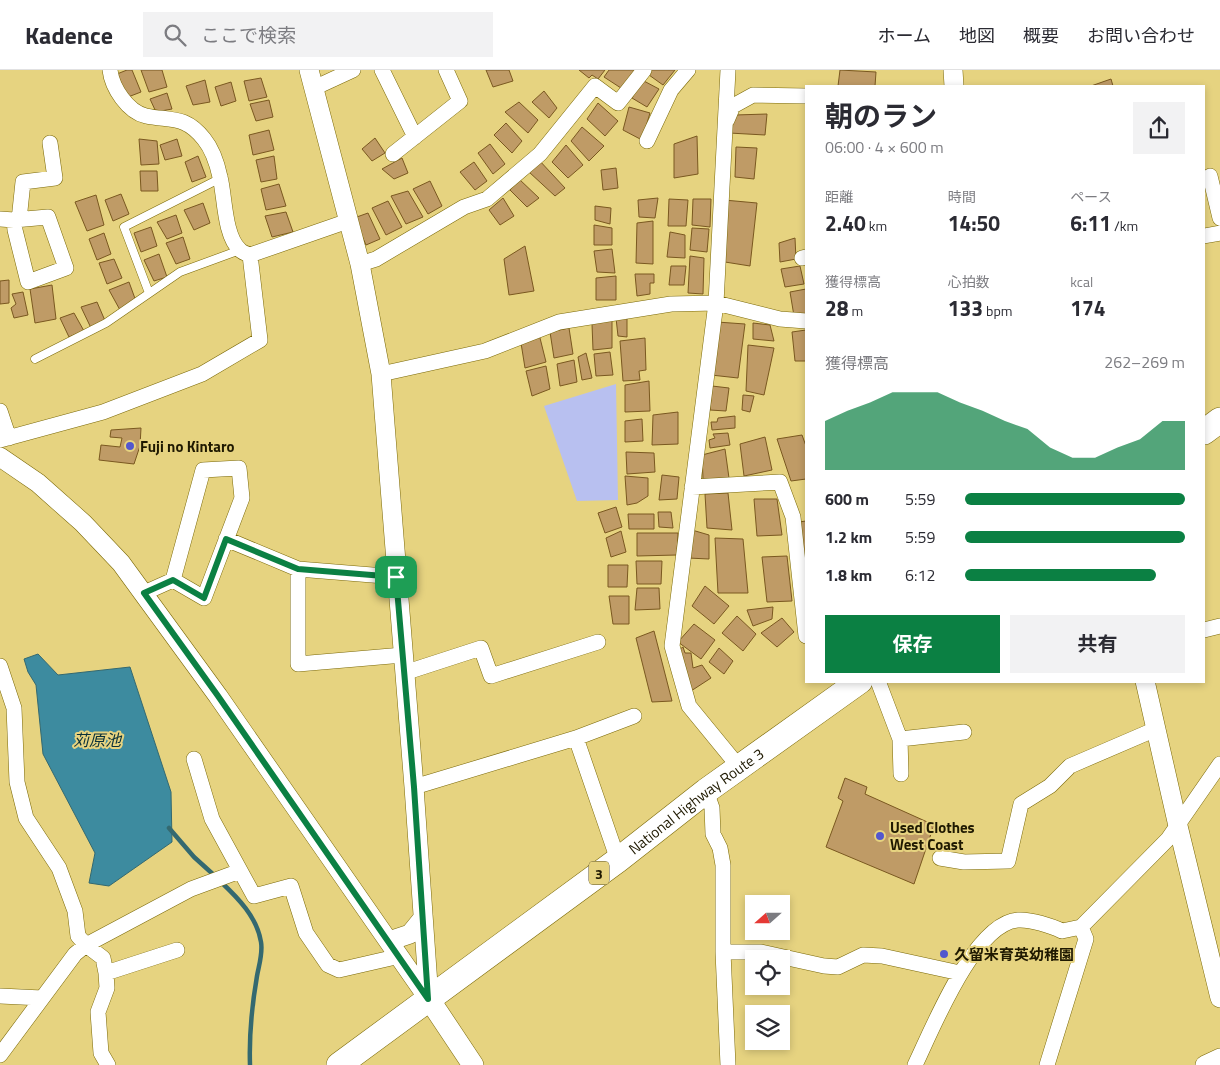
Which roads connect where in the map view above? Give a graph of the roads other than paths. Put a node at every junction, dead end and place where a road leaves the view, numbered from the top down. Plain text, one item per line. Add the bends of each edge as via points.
1 (110, 70) edge
2 (309, 70) edge
3 (353, 70) edge
4 (382, 70) edge
5 (446, 70) edge
6 (644, 70) edge
7 (688, 70) edge
8 (728, 70) edge
9 (953, 70) edge
10 (954, 85) edge
11 (314, 88) junction
12 (805, 96) edge
13 (724, 128) junction
14 (415, 137) junction
15 (647, 141) dead end
16 (50, 143) dead end
17 (393, 154) dead end
18 (1210, 176) dead end
19 (221, 178) junction
20 (1220, 218) edge
21 (11, 220) edge
22 (348, 221) junction
23 (1220, 233) edge
24 (1205, 236) edge
25 (245, 253) junction
26 (360, 264) junction
27 (149, 293) junction
28 (716, 303) junction
29 (805, 321) edge
30 (35, 359) dead end
31 (381, 374) junction
32 (0, 411) edge
33 (1220, 420) edge
34 (1205, 431) edge
35 (4, 439) edge
36 (0, 457) edge
37 (692, 488) junction
38 (226, 539) junction
39 (298, 569) junction
40 (396, 577) junction
41 (173, 580) junction
42 (144, 593) junction
43 (1220, 626) edge
44 (805, 627) edge
45 (1205, 630) edge
46 (598, 642) dead end
47 (403, 664) junction
48 (0, 666) edge
49 (879, 683) edge
50 (1145, 683) edge
51 (848, 685) edge
52 (7, 709) edge
53 (634, 716) dead end
54 (1156, 729) junction
55 (964, 732) dead end
56 (576, 738) junction
57 (900, 739) junction
58 (194, 759) dead end
59 (1220, 764) edge
60 (739, 767) junction
61 (901, 774) dead end
62 (414, 787) junction
63 (706, 791) junction
64 (1178, 826) junction
65 (940, 858) dead end
66 (618, 860) junction
67 (240, 872) junction
68 (423, 918) junction
69 (1081, 927) junction
70 (86, 945) junction
71 (395, 949) junction
72 (177, 950) dead end
73 (723, 952) junction
74 (106, 973) junction
75 (960, 973) junction
76 (0, 996) edge
77 (42, 998) junction
78 (1220, 998) edge
79 (428, 999) junction
80 (0, 1055) edge
81 (1220, 1058) edge
82 (108, 1065) edge
83 (339, 1065) edge
84 (474, 1065) edge
85 (728, 1065) edge
86 (915, 1065) edge
87 (1047, 1065) edge
88 (1205, 1065) edge

1 - 19 street via 117,92 130,107 144,116 176,119 202,137 213,152
2 - 11 street
3 - 11 street
4 - 14 street
5 - 14 street via 460,101
6 - 26 street via 618,103 595,86 540,154 487,199 464,207 376,259
7 - 15 street via 671,90
8 - 13 street
9 - 10 street
11 - 22 street
12 - 13 street via 752,95 733,106
13 - 28 street
14 - 17 street
16 - 21 street via 55,178 22,182
18 - 20 street
19 - 25 street via 233,240
19 - 27 lane via 124,227
22 - 25 street
22 - 26 street
23 - 24 street
25 - 27 lane via 180,272
25 - 35 street via 260,340 202,374 103,412
26 - 31 street
27 - 30 lane via 106,323
28 - 29 street via 780,319
28 - 31 street via 672,304 559,322 485,351
28 - 37 street
31 - 40 street
32 - 35 street
33 - 34 highway
36 - 42 street via 38,483 83,523
37 - 44 street via 780,482 793,517
37 - 60 street via 672,646 689,706
38 - 39 street
38 - 41 street via 204,598
38 - 41 street via 242,498 238,468 203,470
39 - 40 street
39 - 47 street via 298,664
40 - 47 street
41 - 42 street
42 - 71 street
43 - 45 street
46 - 47 street via 492,676 481,648
47 - 62 street
48 - 52 street
49 - 57 street
50 - 54 street
51 - 60 highway, National Highway Route 3 / 3
52 - 70 street via 17,782 26,818 59,868 76,911 78,936
53 - 56 street
54 - 64 street
54 - 65 street via 1070,766 1050,786 1022,804 1008,861 964,862
55 - 57 street
56 - 62 street
56 - 66 street
57 - 61 street
58 - 67 street via 212,819
59 - 64 street
60 - 63 highway, National Highway Route 3 / 3
62 - 68 street
63 - 66 highway, National Highway Route 3 / 3
63 - 73 street via 712,808 713,834 723,865
64 - 69 street
64 - 78 street
66 - 79 highway, National Highway Route 3 / 3
67 - 70 street via 191,889
67 - 71 street via 254,896 291,886 306,933 328,965 339,970
68 - 71 street
68 - 79 street
69 - 75 street via 1062,931 1018,920 1002,926 984,940
69 - 87 street via 1086,939
70 - 74 street via 103,958
70 - 77 street via 75,954
71 - 79 street
72 - 74 street
73 - 75 street via 761,952 824,966 838,966 863,955 882,956
73 - 85 street
74 - 82 street via 107,988 98,1012 101,1053
75 - 86 street
76 - 77 street
77 - 80 street
79 - 83 highway, National Highway Route 3 / 3
79 - 84 main road
81 - 88 street

